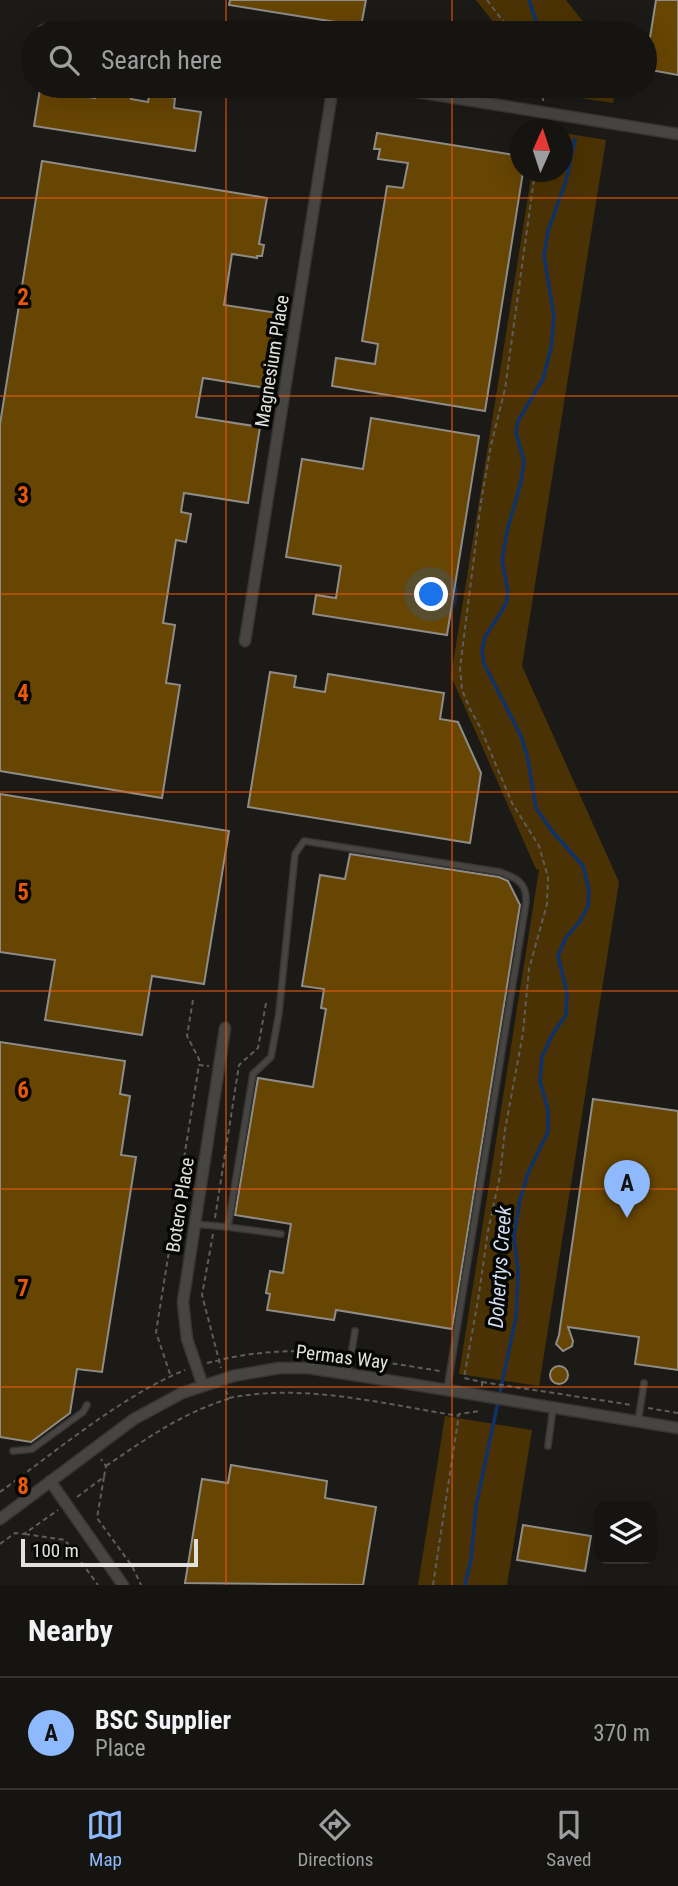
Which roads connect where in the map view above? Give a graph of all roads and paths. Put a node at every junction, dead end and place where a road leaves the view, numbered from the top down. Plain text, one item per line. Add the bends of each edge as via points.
1 (488, 0) edge
2 (503, 21) edge
3 (331, 98) edge
4 (454, 98) edge
5 (678, 134) edge
6 (533, 182) edge
7 (245, 641) dead end
8 (193, 1000) dead end
9 (266, 1003) dead end
10 (225, 1028) dead end
11 (199, 1065) junction
12 (219, 1068) junction
13 (194, 1224) junction
14 (214, 1226) junction
15 (228, 1227) junction
16 (281, 1234) dead end
17 (355, 1331) dead end
18 (348, 1374) junction
19 (171, 1376) dead end
20 (224, 1379) junction
21 (482, 1382) junction
22 (644, 1383) dead end
23 (203, 1386) junction
24 (447, 1390) junction
25 (480, 1396) junction
26 (228, 1399) junction
27 (87, 1405) dead end
28 (640, 1407) junction
29 (553, 1408) junction
30 (678, 1413) edge
31 (459, 1416) junction
32 (638, 1422) junction
33 (678, 1428) edge
34 (548, 1446) dead end
35 (13, 1451) dead end
36 (106, 1466) dead end
37 (104, 1477) dead end
38 (50, 1481) junction
39 (0, 1519) edge
40 (24, 1534) dead end
41 (98, 1585) edge
42 (123, 1585) edge
43 (141, 1585) edge
44 (433, 1585) edge

1 - 2 path
3 - 7 street, Magnesium Place
4 - 5 street
6 - 21 path via 505,389 481,502 460,668 470,709 512,803 539,846 548,877 464,1378
8 - 11 path via 187,1036
9 - 14 path via 258,1048 239,1065
10 - 12 street, Botero Place
11 - 12 path
11 - 19 path via 156,1332
12 - 13 street, Botero Place
13 - 14 lane
13 - 23 street, Botero Place via 184,1321
14 - 15 lane
14 - 20 path via 202,1295
15 - 16 lane
15 - 24 lane via 253,1074 271,1057 299,846 315,841 500,872 519,880 527,891 526,902
17 - 18 lane
18 - 20 street, Permas Way via 279,1367
18 - 24 street, Permas Way
20 - 23 street, Permas Way
20 - 26 path
21 - 25 path
21 - 28 path
22 - 28 lane
23 - 38 street, Permas Way via 134,1419
24 - 25 street, Permas Way
25 - 29 street, Permas Way
25 - 31 path via 478,1411
26 - 31 path via 257,1393 321,1394
26 - 36 path via 166,1425
27 - 35 lane via 32,1449
28 - 30 path
28 - 32 lane
29 - 32 street, Permas Way
29 - 34 lane
31 - 44 path
32 - 33 street, Permas Way
37 - 43 path via 97,1518
38 - 39 street, Permas Way
38 - 42 street
40 - 41 path via 65,1540

